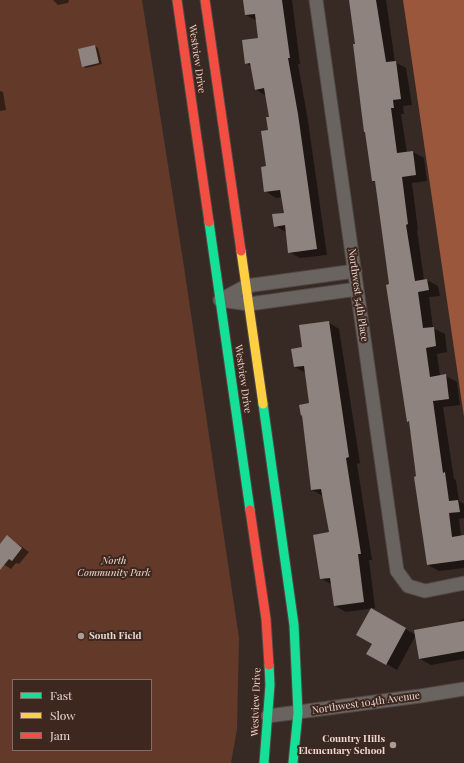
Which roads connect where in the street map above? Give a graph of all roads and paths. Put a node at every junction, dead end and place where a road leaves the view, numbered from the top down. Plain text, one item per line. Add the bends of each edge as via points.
1 (177, 0) edge
2 (206, 0) edge
3 (316, 0) edge
4 (354, 271) junction
5 (246, 286) junction
6 (357, 289) junction
7 (220, 300) junction
8 (249, 304) junction
9 (464, 583) edge
10 (464, 689) edge
11 (298, 712) junction
12 (268, 716) junction
13 (264, 763) edge
14 (293, 763) edge

1 - 7 street, Westview Drive
2 - 5 street, Westview Drive
3 - 4 street, Northwest 54th Place
4 - 5 street
4 - 6 street, Northwest 54th Place
5 - 7 street
5 - 8 street, Westview Drive
6 - 8 street
6 - 9 street, Northwest 54th Place via 397,571 408,586 425,591
7 - 8 street
7 - 12 street, Westview Drive via 266,619 270,685
8 - 11 street, Westview Drive via 294,625
10 - 11 street, Northwest 104th Avenue
11 - 12 street, Northwest 104th Avenue
11 - 14 street, Westview Drive
12 - 13 street, Westview Drive

